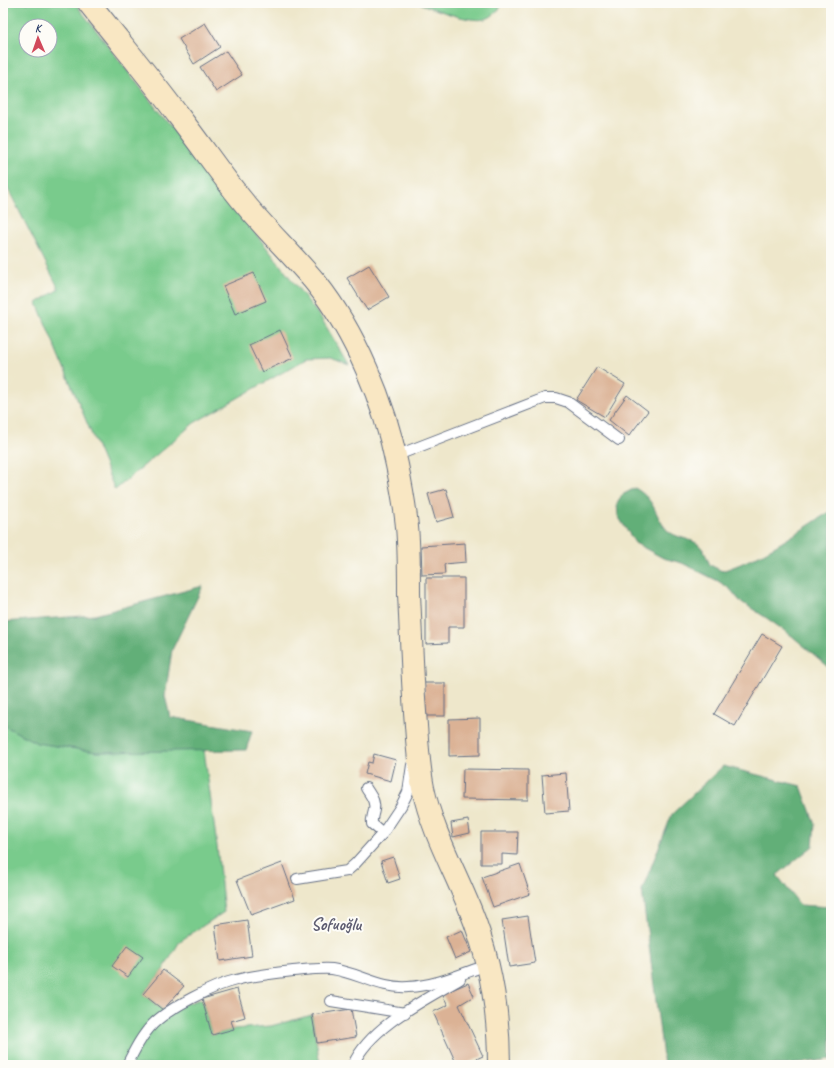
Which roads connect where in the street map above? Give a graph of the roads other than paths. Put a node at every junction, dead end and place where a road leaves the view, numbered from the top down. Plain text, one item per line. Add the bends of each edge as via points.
1 (89, 3) edge
2 (619, 440) dead end
3 (395, 456) junction
4 (416, 736) junction
5 (366, 788) dead end
6 (383, 833) junction
7 (298, 879) dead end
8 (481, 966) junction
9 (331, 1001) dead end
10 (405, 1013) junction
11 (127, 1065) edge
12 (353, 1065) edge
13 (499, 1065) edge

1 - 3 street via 176,112 243,202 293,256 331,304 372,383 383,411
2 - 3 lane via 568,402 545,398
3 - 4 street via 408,539 411,667
4 - 6 lane via 408,792
4 - 8 street via 430,814 470,910
5 - 6 lane via 374,801 372,824
6 - 7 lane via 347,871
8 - 10 lane
8 - 11 lane via 430,984 408,987 388,986 331,969 301,970 234,980 195,997 153,1024 136,1047
8 - 13 street via 495,1008
9 - 10 lane
10 - 12 lane via 372,1037

